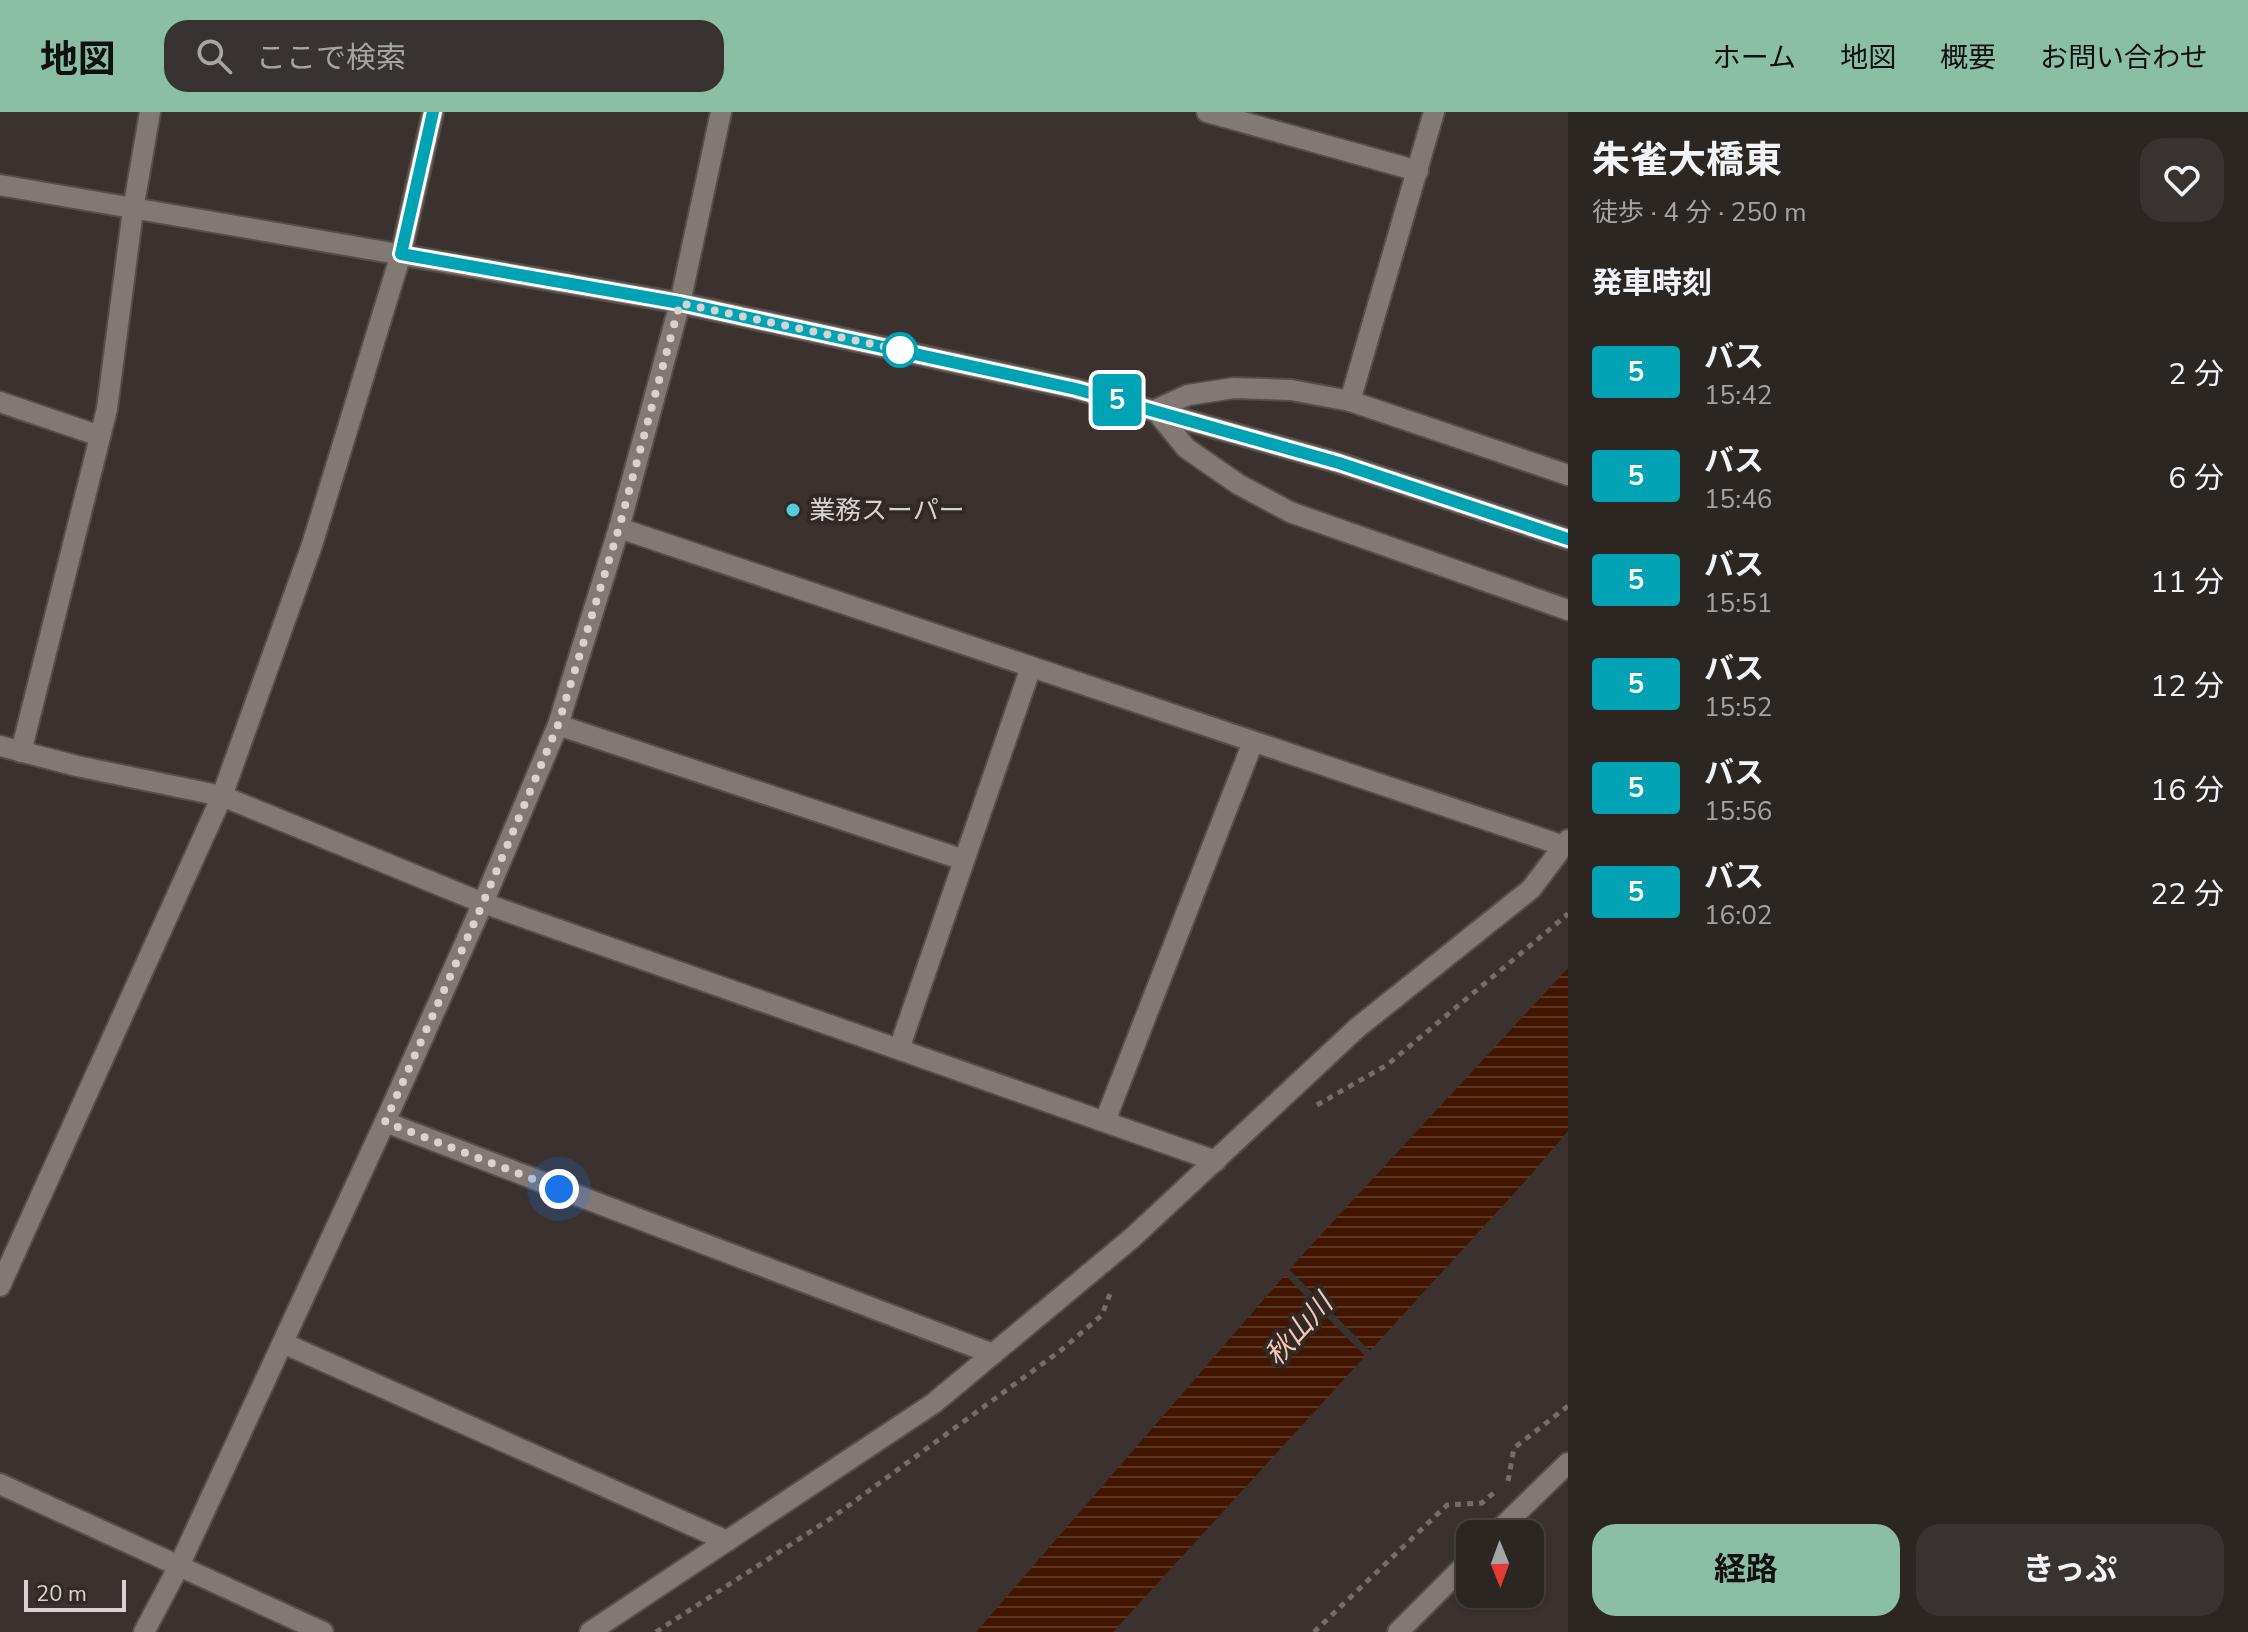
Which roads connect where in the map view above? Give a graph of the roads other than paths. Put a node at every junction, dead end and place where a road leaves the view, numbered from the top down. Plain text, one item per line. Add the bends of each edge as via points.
1 (150, 112) edge
2 (433, 112) edge
3 (721, 112) edge
4 (1207, 112) edge
5 (1434, 112) edge
6 (1418, 171) junction
7 (0, 185) edge
8 (133, 210) junction
9 (401, 254) junction
10 (680, 303) junction
11 (1350, 401) junction
12 (0, 402) edge
13 (1155, 410) junction
14 (100, 436) junction
15 (1568, 475) edge
16 (619, 528) junction
17 (1568, 539) edge
18 (1568, 610) edge
19 (1031, 667) junction
20 (558, 725) junction
21 (1253, 742) junction
22 (0, 746) edge
23 (21, 752) junction
24 (222, 796) junction
25 (1566, 843) edge
26 (964, 860) junction
27 (483, 903) junction
28 (899, 1049) junction
29 (1105, 1121) junction
30 (385, 1122) junction
31 (1216, 1161) junction
32 (0, 1286) edge
33 (283, 1343) junction
34 (993, 1354) junction
35 (1568, 1463) edge
36 (0, 1484) edge
37 (1509, 1520) edge
38 (727, 1541) junction
39 (179, 1566) junction
40 (1456, 1574) edge
41 (144, 1632) edge
42 (323, 1632) edge
43 (590, 1632) edge
44 (1398, 1632) edge

1 - 8 street
2 - 9 street
3 - 10 street
4 - 6 street
5 - 6 street
6 - 11 street
7 - 8 street
8 - 9 street
8 - 14 street
9 - 10 street
9 - 24 street via 312,545
10 - 13 street
10 - 16 street
11 - 13 street via 1291,390 1234,388 1188,395
11 - 15 street
12 - 14 street
13 - 17 street via 1339,463
13 - 18 street via 1186,448 1290,512
14 - 23 street
16 - 19 street
16 - 20 street
19 - 21 street
19 - 26 street
20 - 26 street
20 - 27 street
21 - 25 street
21 - 29 street
22 - 23 street
23 - 24 street
24 - 27 street
24 - 32 street
25 - 31 street via 1531,889 1357,1028
26 - 28 street
27 - 28 street
27 - 30 street
28 - 29 street
29 - 31 street
30 - 33 street
30 - 34 street
31 - 34 street
33 - 38 street
33 - 39 street
34 - 38 street via 934,1403
35 - 37 street
36 - 39 street
38 - 43 street
39 - 41 street
39 - 42 street
40 - 44 street

